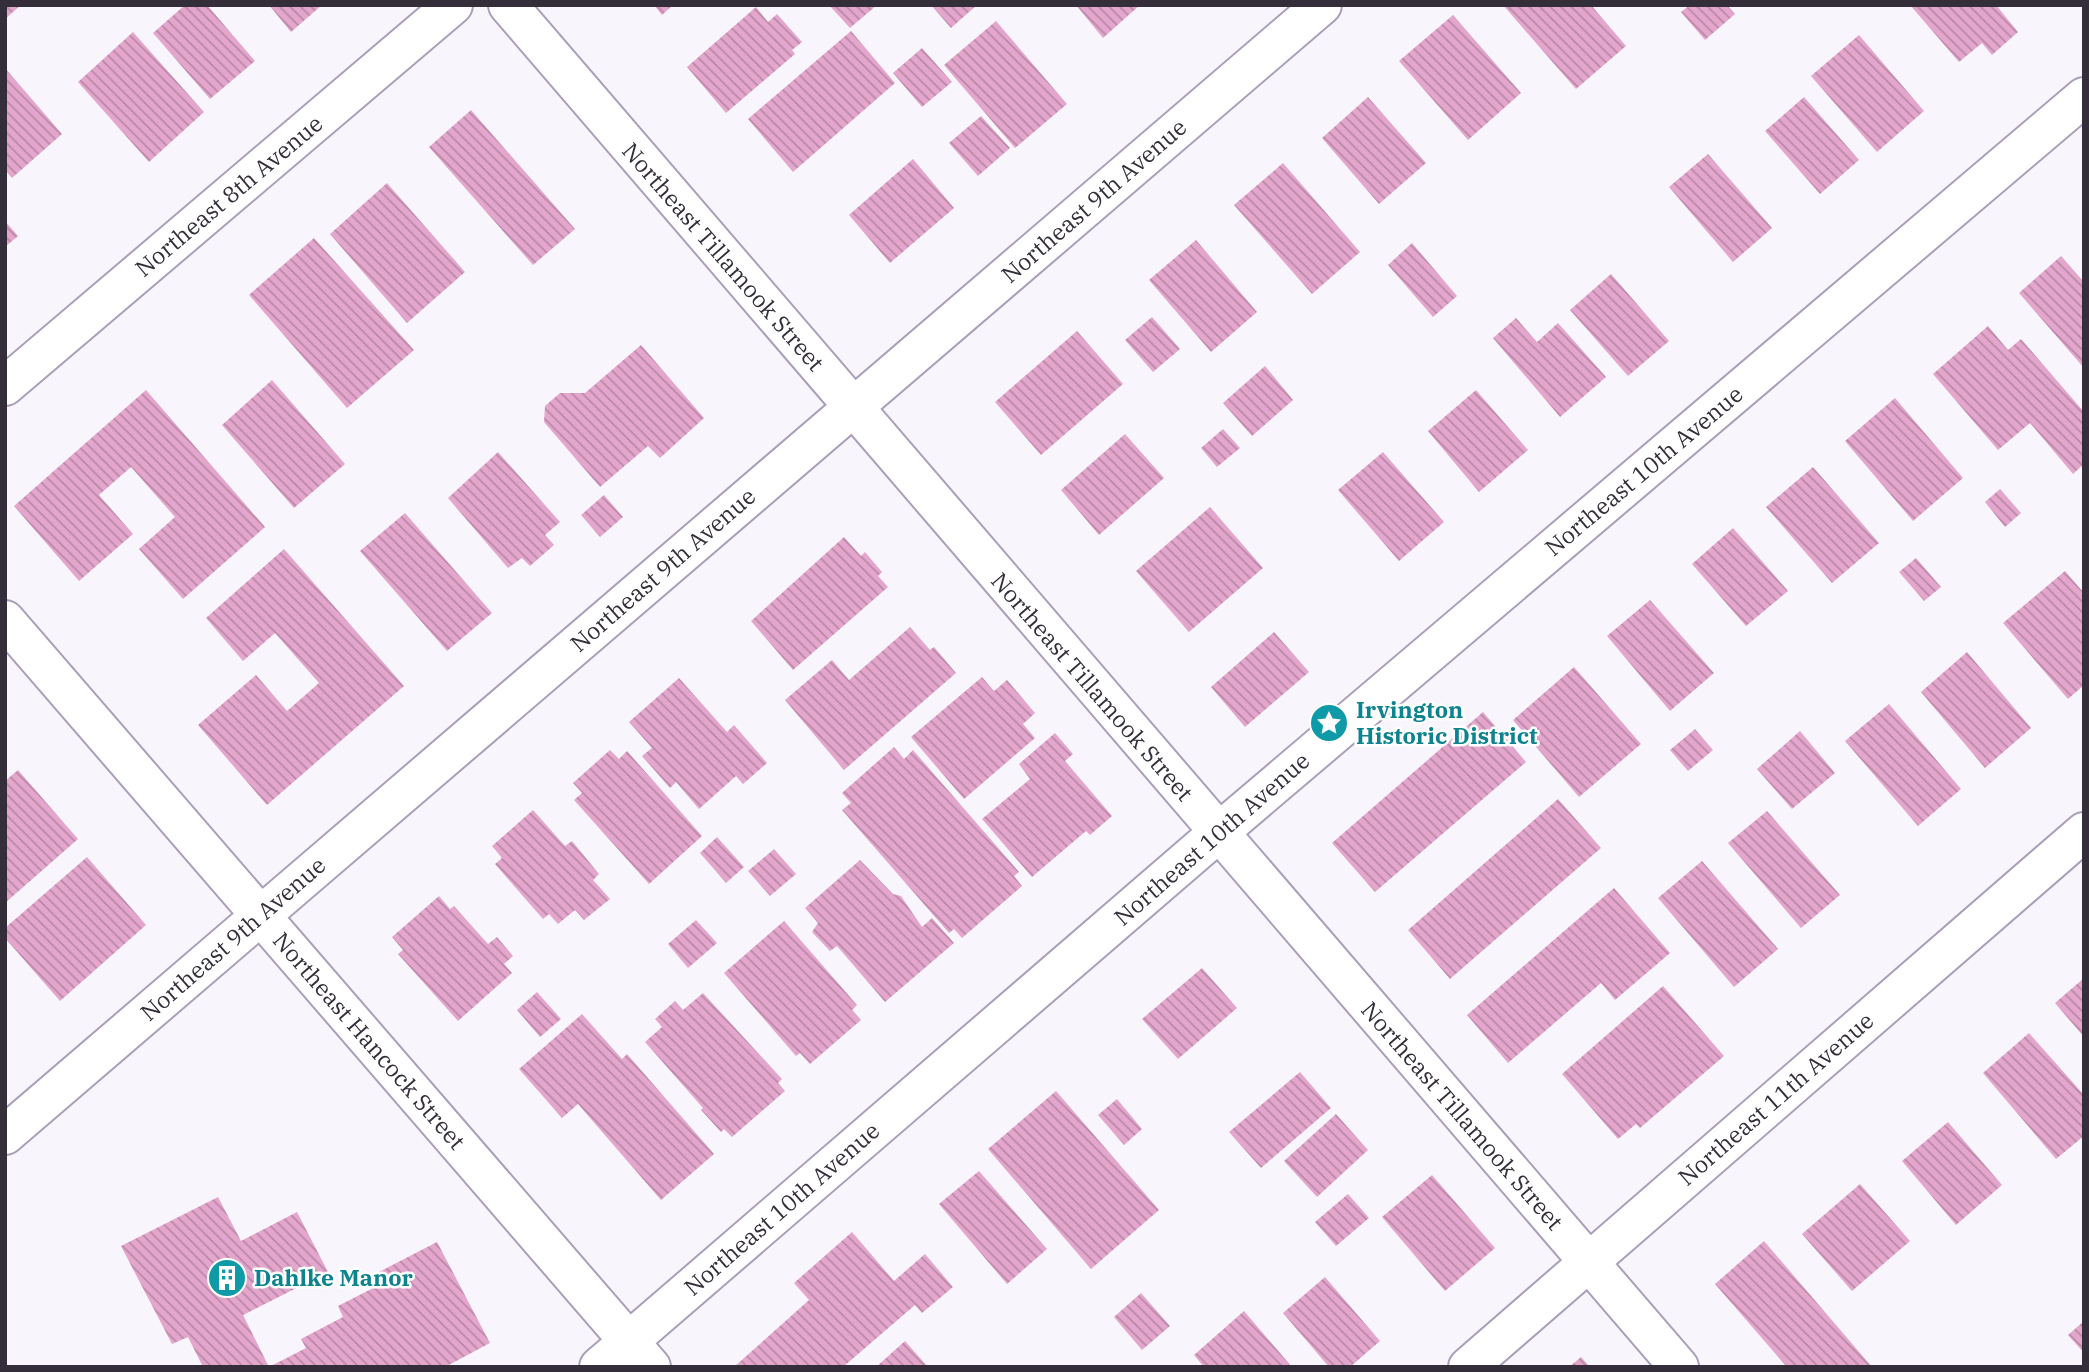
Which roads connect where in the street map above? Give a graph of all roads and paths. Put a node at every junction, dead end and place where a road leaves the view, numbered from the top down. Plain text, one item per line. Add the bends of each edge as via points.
1 (453, 5) edge
2 (508, 5) edge
3 (1322, 5) edge
4 (2084, 97) edge
5 (5, 386) edge
6 (852, 408) junction
7 (5, 620) edge
8 (2084, 832) edge
9 (1219, 833) junction
10 (260, 916) junction
11 (5, 1135) edge
12 (1588, 1262) junction
13 (640, 1354) edge
14 (599, 1367) edge
15 (1468, 1367) edge
16 (1679, 1367) edge

1 - 5 street, Northeast 8th Avenue
2 - 6 street, Northeast Tillamook Street
3 - 6 street, Northeast 9th Avenue
4 - 9 street, Northeast 10th Avenue
6 - 9 street, Northeast Tillamook Street
6 - 10 street, Northeast 9th Avenue
7 - 10 street, Northeast Hancock Street
8 - 12 street, Northeast 11th Avenue
9 - 12 street, Northeast Tillamook Street
9 - 13 street, Northeast 10th Avenue
10 - 11 street, Northeast 9th Avenue
10 - 13 street, Northeast Hancock Street
12 - 15 street, Northeast 11th Avenue
12 - 16 street, Northeast Tillamook Street
13 - 14 street, Northeast 10th Avenue

